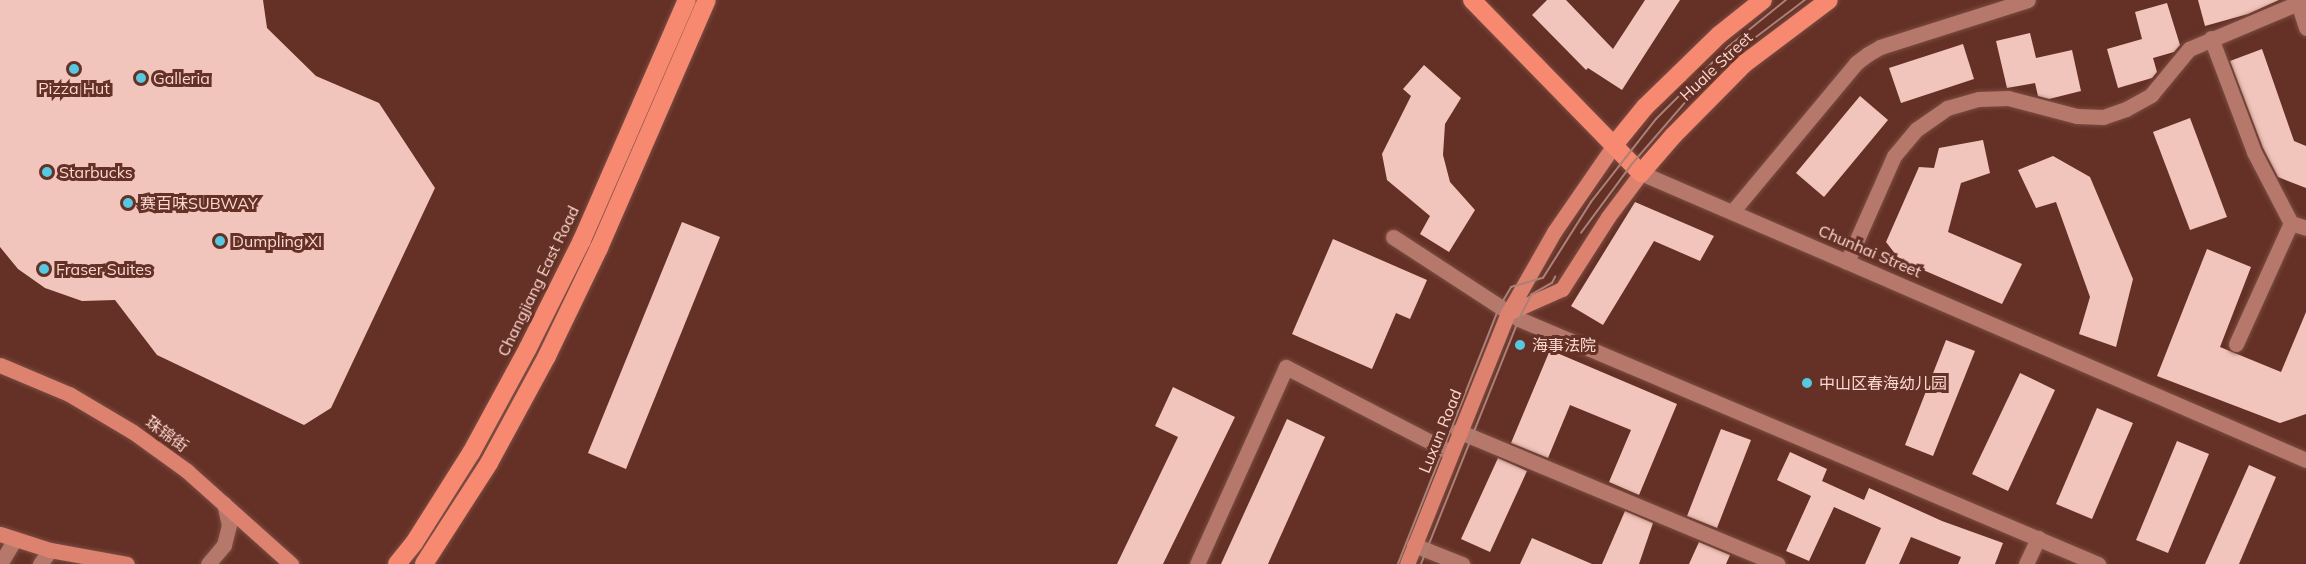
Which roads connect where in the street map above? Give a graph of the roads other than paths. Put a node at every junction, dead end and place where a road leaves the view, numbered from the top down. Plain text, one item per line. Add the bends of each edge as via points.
1 (687, 0) edge
2 (708, 0) edge
3 (1763, 0) edge
4 (1829, 0) edge
5 (2028, 0) edge
6 (1474, 1) edge
7 (2302, 1) edge
8 (2306, 28) edge
9 (2211, 38) junction
10 (1614, 145) junction
11 (1641, 173) junction
12 (1732, 212) junction
13 (2299, 226) edge
14 (1393, 237) dead end
15 (1847, 262) junction
16 (1508, 313) junction
17 (2236, 344) dead end
18 (0, 365) edge
19 (1458, 431) junction
20 (1450, 452) junction
21 (2306, 460) edge
22 (224, 504) junction
23 (0, 534) edge
24 (2038, 538) junction
25 (15, 540) junction
26 (1414, 544) junction
27 (50, 550) junction
28 (0, 564) edge
29 (40, 564) edge
30 (128, 564) edge
31 (208, 564) edge
32 (291, 564) edge
33 (397, 564) edge
34 (424, 564) edge
35 (1197, 564) edge
36 (1407, 564) edge
37 (1462, 564) edge
38 (1777, 564) edge
39 (2026, 564) edge
40 (2098, 564) edge

1 - 33 highway, Changjiang East Road via 582,240 528,348 471,453
2 - 34 highway via 547,356 489,463
3 - 10 highway, Huale Street via 1719,35 1645,107
4 - 11 highway, Huale Street via 1744,64
5 - 12 street via 1880,47 1856,63
6 - 10 highway, Chunhai Street
7 - 8 street
7 - 9 street
9 - 13 street via 2254,152
9 - 15 street via 2189,49 2151,95 2103,117 2077,116 2008,98 1979,99 1947,108 1917,129 1894,156
10 - 11 highway, Chunhai Street
10 - 16 main road, Luxun Road via 1554,232
11 - 12 street, Chunhai Street
11 - 16 main road via 1562,289
12 - 15 street, Chunhai Street
13 - 17 street
14 - 16 street
15 - 21 street, Chunhai Street
16 - 19 main road, Luxun Road
16 - 24 street
18 - 22 main road, 珠锦街 via 69,394 133,432
19 - 20 main road, Luxun Road
19 - 38 street
20 - 26 main road, Luxun Road
20 - 35 street via 1286,367
22 - 31 street via 229,525 224,545
22 - 32 main road, 珠锦街
23 - 25 main road
24 - 39 street
24 - 40 street
25 - 27 main road
25 - 28 street
26 - 36 main road, Luxun Road
26 - 37 street
27 - 29 street
27 - 30 main road

